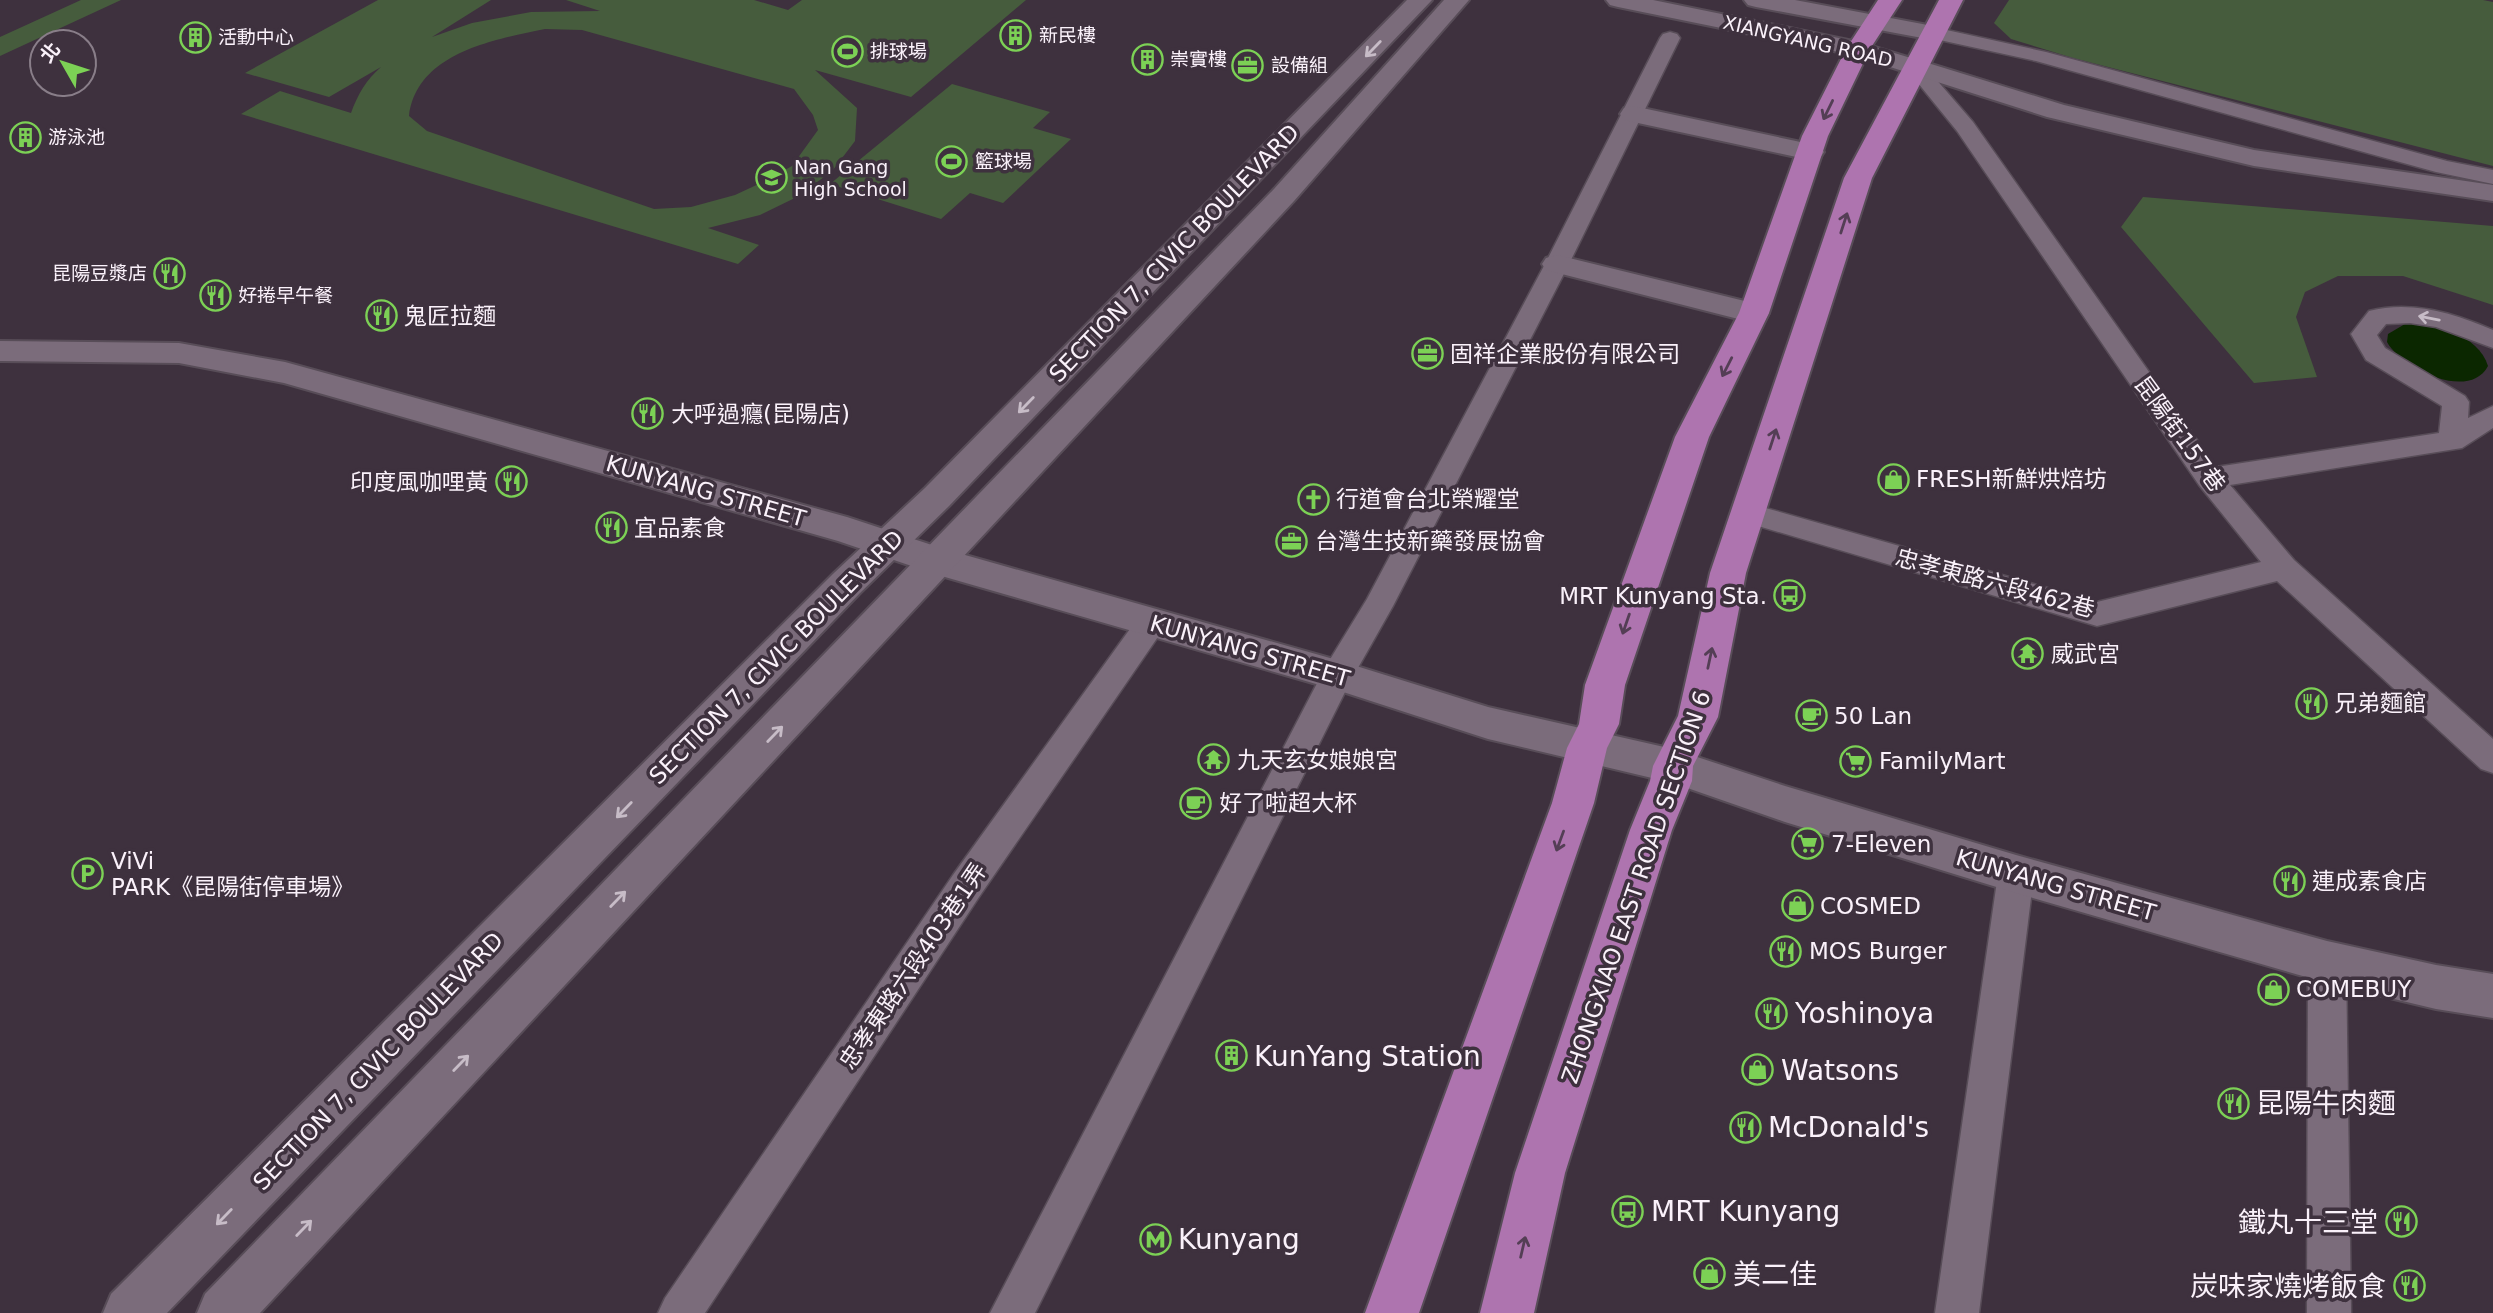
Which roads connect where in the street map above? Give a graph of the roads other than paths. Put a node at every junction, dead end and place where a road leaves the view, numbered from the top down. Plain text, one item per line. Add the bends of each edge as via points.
1 (1420, 0) edge
2 (1457, 0) edge
3 (1618, 0) edge
4 (1756, 0) edge
5 (1890, 0) edge
6 (1951, 0) edge
7 (1933, 33) junction
8 (1868, 35) junction
9 (1670, 38) dead end
10 (1915, 67) junction
11 (1633, 114) junction
12 (1810, 152) junction
13 (2493, 177) edge
14 (2493, 193) edge
15 (1557, 264) junction
16 (1754, 313) junction
17 (2493, 340) edge
18 (0, 351) edge
19 (2493, 415) edge
20 (2452, 441) junction
21 (2209, 478) junction
22 (1748, 513) junction
23 (889, 544) junction
24 (938, 561) junction
25 (2283, 568) junction
26 (1151, 623) junction
27 (1337, 675) junction
28 (1587, 748) junction
29 (2493, 758) edge
30 (1673, 766) junction
31 (2016, 874) junction
32 (2327, 962) junction
33 (2493, 996) edge
34 (130, 1313) edge
35 (224, 1313) edge
36 (680, 1313) edge
37 (1012, 1313) edge
38 (1392, 1313) edge
39 (1507, 1313) edge
40 (1957, 1313) edge
41 (2329, 1313) edge

1 -> 23 street, SECTION 7, CIVIC BOULEVARD
2 - 24 street, SECTION 7, CIVIC BOULEVARD via 1284,195
3 - 8 street, XIANGYANG ROAD
4 - 8 street, XIANGYANG ROAD
5 - 8 main road
6 - 7 main road, ZHONGXIAO EAST ROAD SECTION 6
7 - 8 street, XIANGYANG ROAD
7 - 10 main road, ZHONGXIAO EAST ROAD SECTION 6
7 - 13 lane via 2039,56
8 - 10 street, XIANGYANG ROAD
8 -> 12 main road
9 - 11 lane
10 - 14 street, XIANGYANG ROAD via 2056,111 2254,158
10 - 21 lane, 昆陽街157巷 via 1965,127
22 -> 10 main road, ZHONGXIAO EAST ROAD SECTION 6 via 1858,178
11 - 12 street
11 - 15 lane
12 - 16 main road
15 - 16 street
15 - 27 lane via 1378,606
16 -> 28 main road via 1692,437 1605,685 1599,724
17 -> 20 lane via 2453,322 2406,313 2378,317 2364,334 2375,354 2456,402
18 - 23 street, KUNYANG STREET via 179,353 285,373
19 - 20 lane
20 - 21 lane
21 - 25 lane, 昆陽街157巷
22 - 25 lane, 忠孝東路六段462巷 via 2097,614
30 -> 22 main road, ZHONGXIAO EAST ROAD SECTION 6 via 1698,717 1728,573
23 - 24 street, KUNYANG STREET
23 -> 34 street, SECTION 7, CIVIC BOULEVARD
24 - 26 street, KUNYANG STREET
35 -> 24 street, SECTION 7, CIVIC BOULEVARD
25 - 29 lane, 昆陽街157巷
26 - 27 street, KUNYANG STREET
26 - 36 lane, 忠孝東路六段403巷1弄 via 965,886
27 - 28 street, KUNYANG STREET via 1488,723
27 - 37 lane
28 - 30 street, KUNYANG STREET
28 -> 38 main road via 1573,803
30 - 31 street, KUNYANG STREET
39 -> 30 main road, ZHONGXIAO EAST ROAD SECTION 6 via 1540,1173
31 - 32 street, KUNYANG STREET
31 - 40 lane
32 - 33 street, KUNYANG STREET
32 - 41 lane

